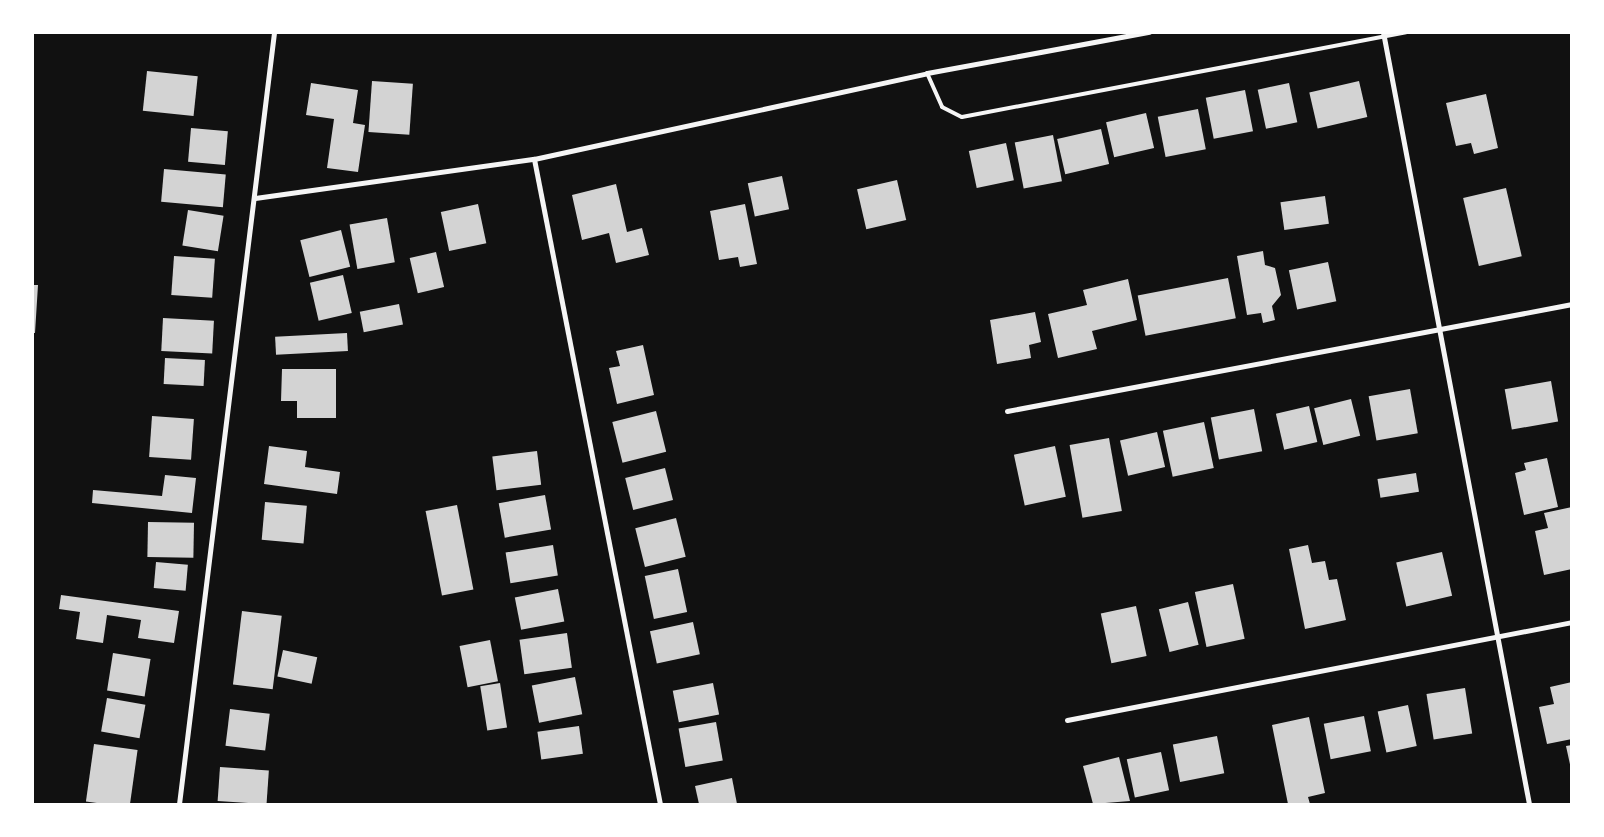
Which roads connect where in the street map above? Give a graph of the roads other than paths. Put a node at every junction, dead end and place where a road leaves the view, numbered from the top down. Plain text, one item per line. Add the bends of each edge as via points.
1 (274, 32) edge
2 (1149, 32) edge
3 (1406, 32) edge
4 (1383, 35) edge
5 (927, 73) junction
6 (534, 159) junction
7 (255, 198) junction
8 (1572, 304) edge
9 (1439, 328) junction
10 (1007, 411) dead end
11 (1572, 622) edge
12 (1498, 638) junction
13 (1067, 720) dead end
14 (179, 804) edge
15 (660, 804) edge
16 (1529, 804) edge

1 - 7 street
2 - 5 street
3 - 4 lane
4 - 5 lane via 962,117 942,106
4 - 9 street
5 - 6 street
6 - 7 street
6 - 15 street
7 - 14 street
8 - 9 street
9 - 10 street
9 - 12 street
11 - 12 street
12 - 13 street
12 - 16 street

